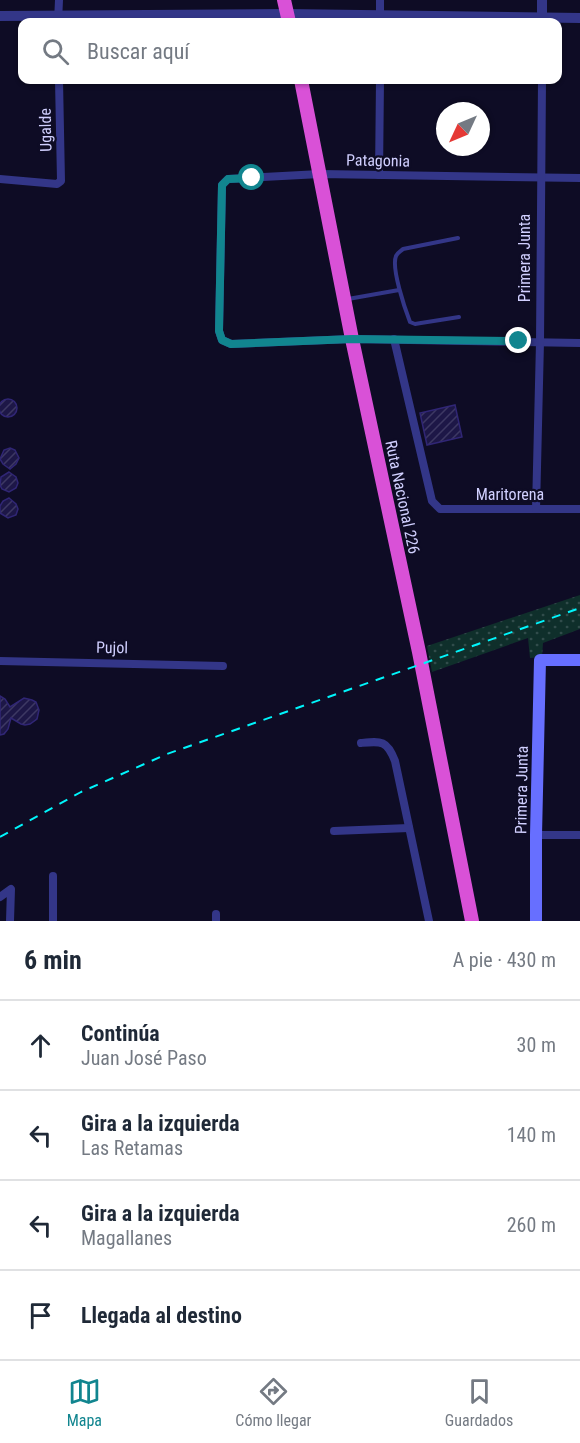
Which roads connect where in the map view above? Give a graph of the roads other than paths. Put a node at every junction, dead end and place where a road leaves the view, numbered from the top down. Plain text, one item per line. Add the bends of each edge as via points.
1 (58, 0) edge
2 (284, 0) edge
3 (380, 0) edge
4 (542, 0) edge
5 (0, 16) edge
6 (39, 18) edge
7 (58, 18) edge
8 (288, 18) edge
9 (380, 18) edge
10 (542, 18) edge
11 (580, 18) edge
12 (562, 19) edge
13 (59, 84) edge
14 (302, 84) edge
15 (380, 84) edge
16 (542, 84) edge
17 (320, 174) junction
18 (379, 175) junction
19 (541, 178) junction
20 (580, 178) edge
21 (0, 179) edge
22 (458, 238) dead end
23 (399, 290) junction
24 (345, 300) junction
25 (459, 317) dead end
26 (352, 339) junction
27 (394, 339) junction
28 (540, 342) junction
29 (580, 342) edge
30 (536, 509) junction
31 (580, 509) edge
32 (580, 660) edge
33 (0, 661) edge
34 (223, 666) dead end
35 (362, 743) dead end
36 (409, 828) junction
37 (334, 831) dead end
38 (536, 835) junction
39 (580, 835) edge
40 (53, 876) dead end
41 (0, 897) edge
42 (10, 921) edge
43 (52, 921) edge
44 (429, 921) edge
45 (472, 921) edge
46 (536, 921) edge

1 - 7 street
2 - 8 highway
3 - 9 street
4 - 10 street
5 - 6 street
11 - 12 street
13 - 21 street, Ugalde via 61,181 57,184
14 - 17 highway, Ruta Nacional 226
15 - 18 street
16 - 19 street, Primera Junta
17 - 18 street, Patagonia
17 - 24 highway, Ruta Nacional 226
17 - 26 street, Patagonia via 228,179 222,185 219,331 222,340 231,344
18 - 19 street, Patagonia
19 - 20 street, Patagonia
19 - 28 street, Primera Junta
22 - 23 lane via 398,253 395,258
23 - 24 lane
23 - 25 lane via 410,322
24 - 26 highway, Ruta Nacional 226
26 - 27 street
26 - 45 highway, Ruta Nacional 226
27 - 28 street
27 - 30 street, Maritorena via 432,501 440,509
28 - 29 street
28 - 30 street, Primera Junta
30 - 31 street, Maritorena
32 - 38 main road, Primera Junta via 540,660
33 - 34 street, Pujol
35 - 36 street via 377,741 391,750
36 - 37 street
36 - 44 street
38 - 39 street
38 - 46 main road, Primera Junta
40 - 43 street
41 - 42 street via 11,889

